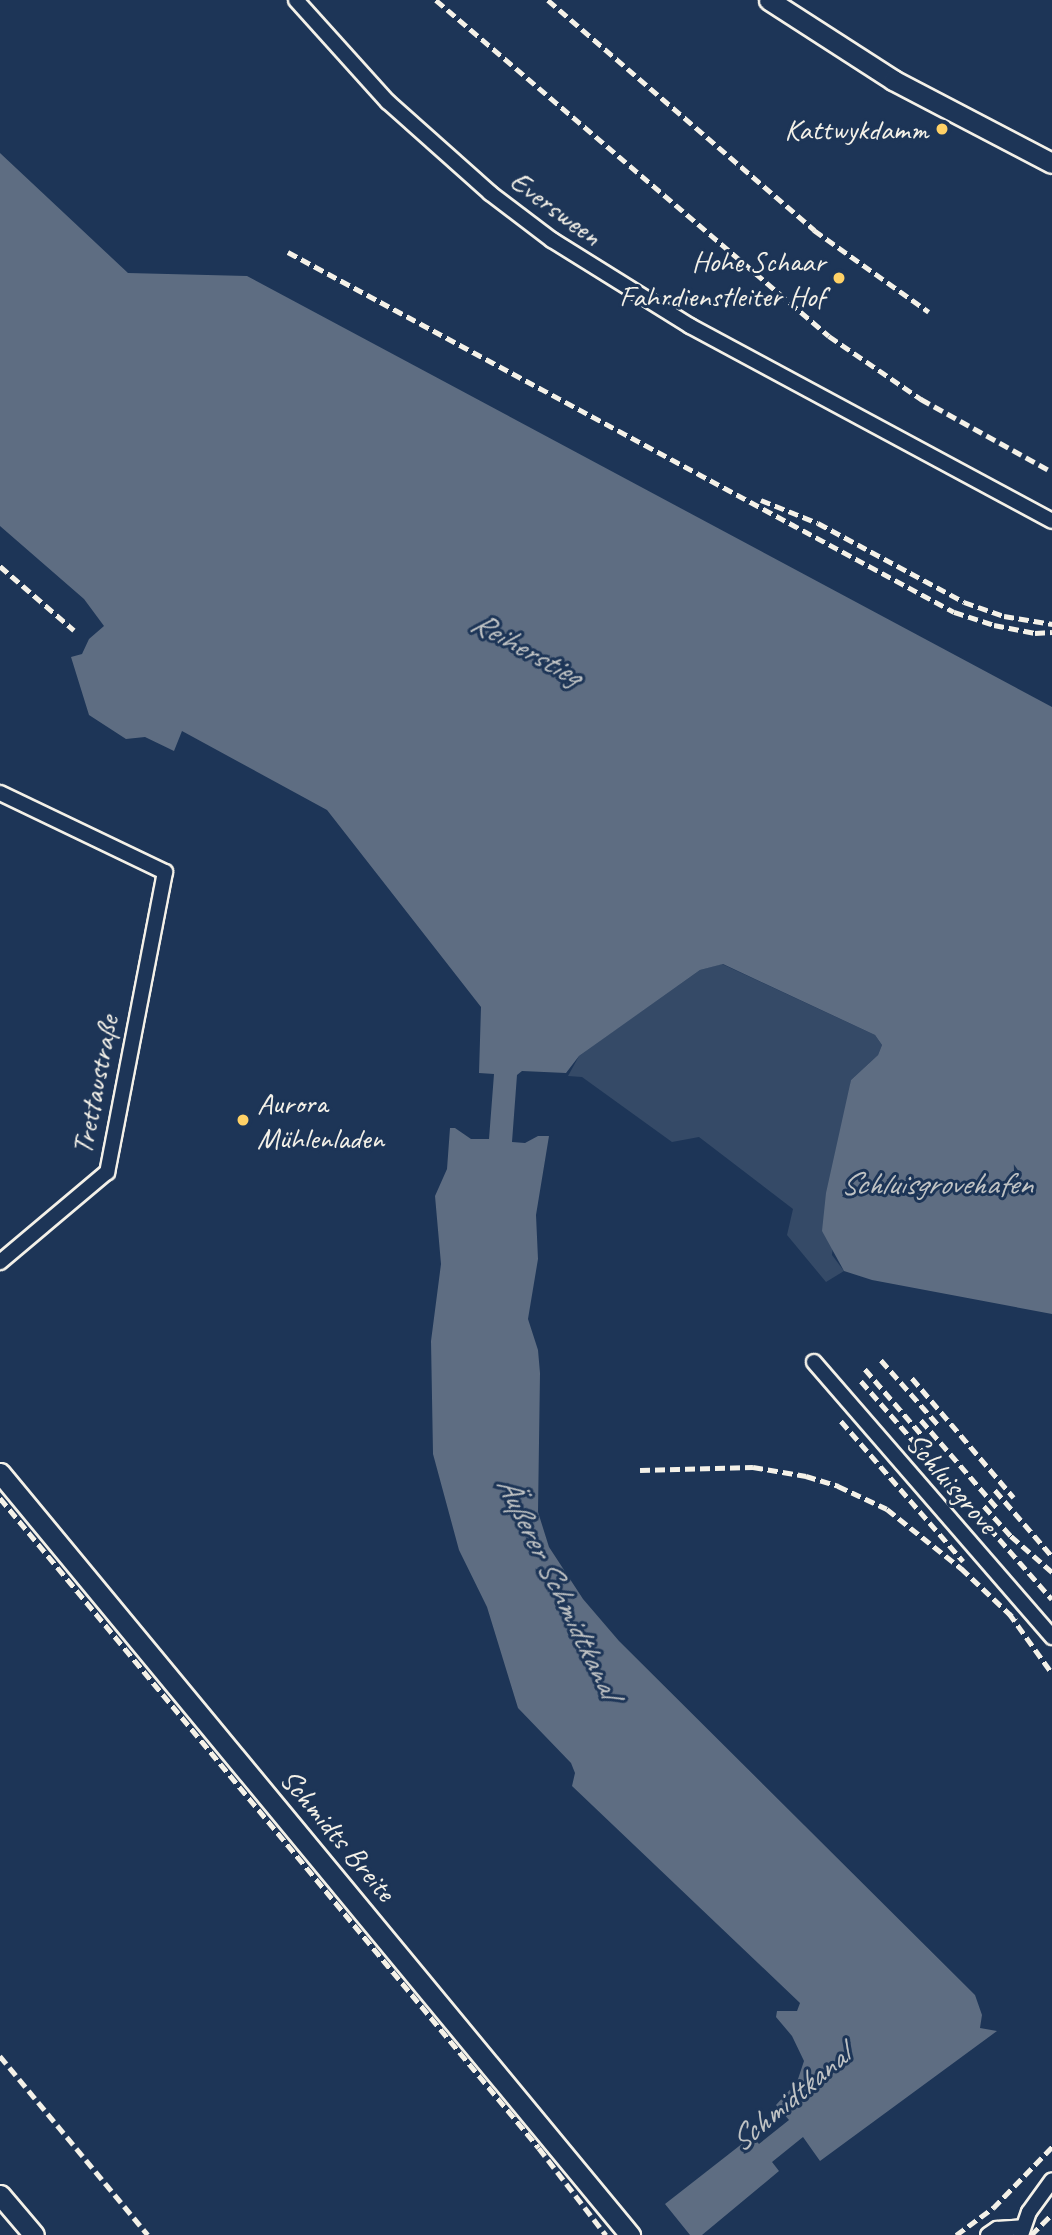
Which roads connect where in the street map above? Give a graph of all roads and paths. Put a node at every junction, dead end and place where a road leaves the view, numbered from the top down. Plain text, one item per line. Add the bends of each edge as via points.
1 (296, 0) edge
2 (769, 0) edge
3 (1052, 163) edge
4 (1052, 521) edge
5 (0, 793) edge
6 (0, 1262) edge
7 (814, 1362) dead end
8 (0, 1473) edge
9 (1052, 1637) edge
10 (1052, 2180) edge
11 (0, 2195) edge
12 (1022, 2231) edge
13 (34, 2235) edge
14 (630, 2235) edge
15 (988, 2235) edge

1 - 4 street, Eversween via 396,110 490,193 552,240 690,326
2 - 3 main road via 884,75
5 - 6 street, Trettaustraße via 165,872 107,1172
7 - 9 street, Schluisgrove
8 - 14 main road, Schmidts Breite
10 - 12 street via 1029,2212
11 - 13 main road
12 - 15 street via 997,2229

